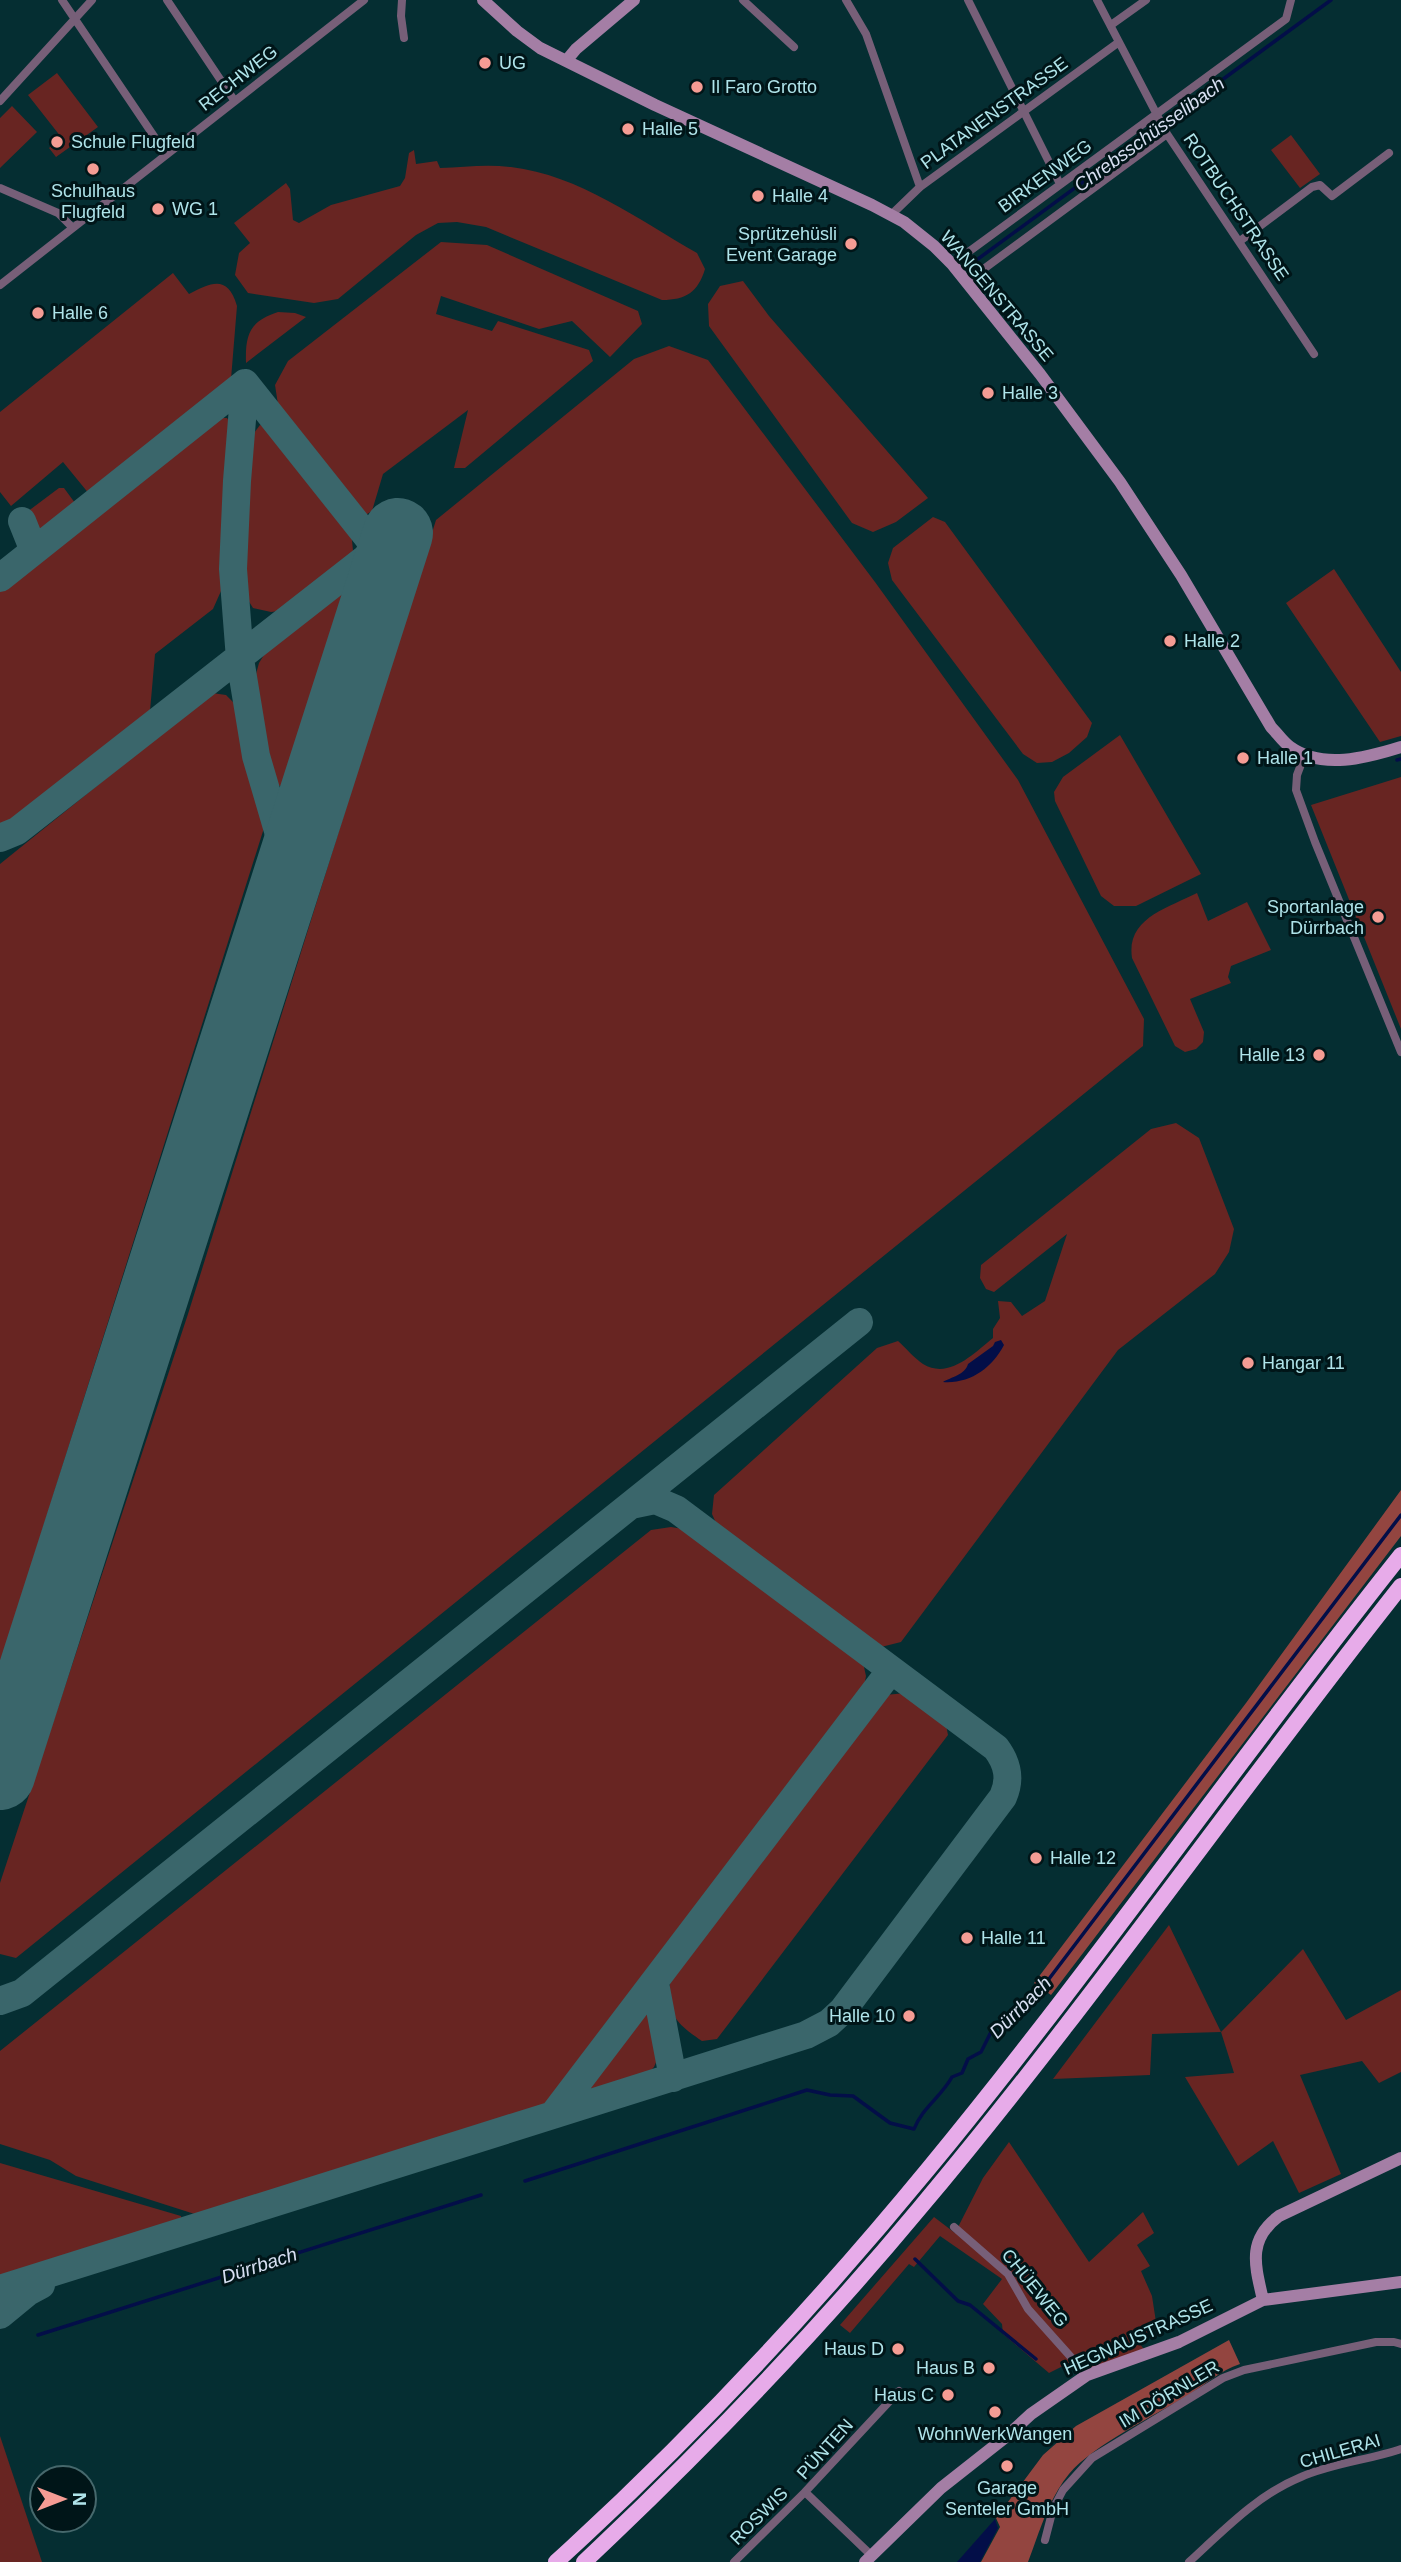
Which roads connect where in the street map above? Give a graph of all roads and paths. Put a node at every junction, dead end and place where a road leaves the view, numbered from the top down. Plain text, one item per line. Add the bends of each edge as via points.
1 (62, 0) edge
2 (92, 0) edge
3 (167, 0) edge
4 (364, 0) edge
5 (402, 0) edge
6 (483, 0) edge
7 (634, 0) edge
8 (743, 0) edge
9 (846, 0) edge
10 (968, 0) edge
11 (1097, 0) edge
12 (1146, 0) edge
13 (1292, 0) edge
14 (75, 20) junction
15 (1111, 25) junction
16 (404, 38) dead end
17 (1119, 42) junction
18 (794, 47) dead end
19 (566, 61) junction
20 (234, 100) junction
21 (0, 101) edge
22 (1022, 111) junction
23 (1158, 116) junction
24 (1166, 132) junction
25 (1389, 153) dead end
26 (166, 154) junction
27 (1060, 184) junction
28 (920, 187) junction
29 (0, 188) edge
30 (891, 215) junction
31 (73, 228) junction
32 (1240, 241) junction
33 (952, 264) junction
34 (966, 282) junction
35 (0, 285) edge
36 (1314, 354) dead end
37 (1401, 747) edge
38 (1305, 754) junction
39 (1401, 1052) edge
40 (1401, 1555) edge
41 (1401, 1586) edge
42 (1401, 2158) edge
43 (954, 2227) dead end
44 (1401, 2282) edge
45 (1263, 2300) junction
46 (1401, 2344) edge
47 (1087, 2375) junction
48 (899, 2391) dead end
49 (1401, 2449) edge
50 (805, 2492) junction
51 (1045, 2540) dead end
52 (868, 2559) edge
53 (556, 2562) edge
54 (584, 2562) edge
55 (734, 2562) edge
56 (1189, 2562) edge

1 - 14 street
2 - 14 street
3 - 20 street
4 - 20 street, RECHWEG
5 - 16 street
6 - 19 main road, WANGENSTRASSE via 540,48
7 - 19 main road
8 - 18 street
9 - 28 street via 866,34
10 - 22 street
11 - 15 street, ROTBUCHSTRASSE
12 - 15 street
13 - 23 street, BIRKENWEG via 1286,19
14 - 21 street
14 - 26 street
15 - 17 street, ROTBUCHSTRASSE
17 - 22 street, PLATANENSTRASSE
17 - 23 street, ROTBUCHSTRASSE
19 - 30 main road, WANGENSTRASSE
20 - 26 street, RECHWEG
22 - 27 street
22 - 28 street, PLATANENSTRASSE
23 - 24 street, ROTBUCHSTRASSE
23 - 27 street, BIRKENWEG
24 - 32 street, ROTBUCHSTRASSE
24 - 34 street
25 - 32 street via 1332,196 1320,185 1312,187
26 - 31 street, RECHWEG
27 - 33 street, BIRKENWEG
28 - 30 street, PLATANENSTRASSE
29 - 31 street via 58,213
30 - 33 main road, WANGENSTRASSE
31 - 35 street, RECHWEG
32 - 36 street, ROTBUCHSTRASSE
33 - 34 main road, WANGENSTRASSE
34 - 38 main road, WANGENSTRASSE via 1121,481 1270,727
37 - 38 main road via 1342,760
38 - 39 street via 1295,783 1300,800
40 - 53 highway via 1019,2056 911,2190 733,2389
41 - 54 highway via 1039,2060 920,2208 759,2389
42 - 45 main road via 1279,2216 1266,2227 1254,2263
43 - 47 street, CHÜEWEG via 1008,2274 1028,2309
44 - 45 main road, HEGNAUSTRASSE
45 - 47 main road, HEGNAUSTRASSE via 1179,2342
46 - 51 street, IM DÖRNLER via 1376,2342 1223,2378 1092,2458 1063,2490
47 - 52 main road, HEGNAUSTRASSE via 941,2488
48 - 50 street, PÜNTEN
49 - 56 street, CHILERAI via 1307,2474 1280,2487
50 - 52 street, PÜNTEN
50 - 55 street, ROSWIS

